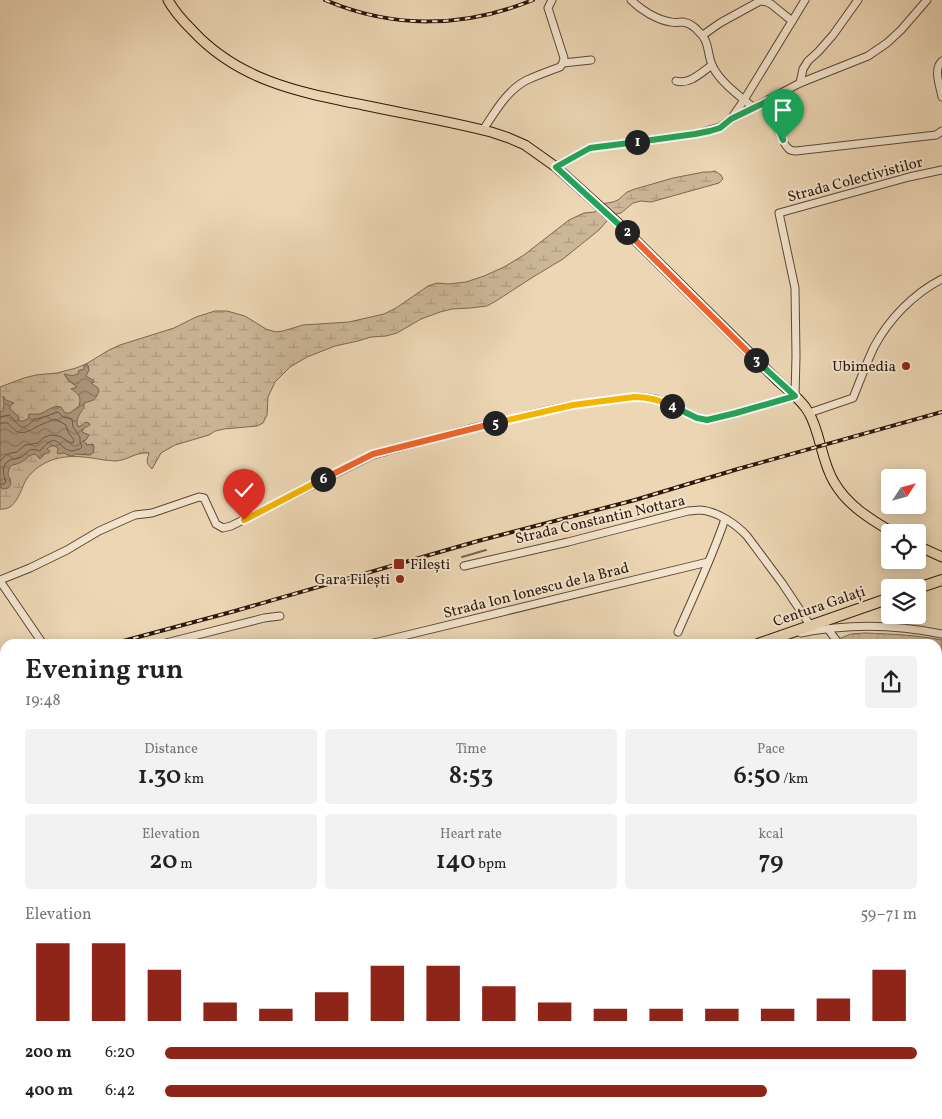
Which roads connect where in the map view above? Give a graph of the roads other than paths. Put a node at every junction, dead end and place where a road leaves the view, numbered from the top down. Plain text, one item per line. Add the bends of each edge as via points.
1 (168, 0) edge
2 (552, 0) edge
3 (630, 0) edge
4 (805, 0) edge
5 (858, 0) edge
6 (927, 0) edge
7 (792, 20) junction
8 (703, 35) junction
9 (591, 60) dead end
10 (942, 61) edge
11 (563, 63) junction
12 (712, 65) junction
13 (676, 81) dead end
14 (800, 83) junction
15 (942, 97) edge
16 (744, 100) junction
17 (768, 101) junction
18 (754, 108) junction
19 (731, 119) junction
20 (483, 130) junction
21 (942, 131) edge
22 (556, 167) junction
23 (942, 170) edge
24 (942, 279) edge
25 (795, 396) junction
26 (809, 413) junction
27 (724, 519) junction
28 (881, 526) edge
29 (926, 550) edge
30 (942, 557) edge
31 (708, 562) junction
32 (464, 566) dead end
33 (942, 580) edge
34 (0, 581) edge
35 (926, 585) edge
36 (881, 601) edge
37 (280, 616) dead end
38 (810, 625) junction
39 (828, 628) junction
40 (678, 632) dead end
41 (942, 634) edge
42 (40, 639) edge
43 (182, 639) edge
44 (391, 639) edge
45 (772, 639) edge
46 (777, 639) edge
47 (836, 639) edge

1 - 20 main road via 184,22 212,50 269,82 315,95
2 - 11 street via 548,8
3 - 8 street via 661,19 683,22
4 - 7 street
5 - 14 street via 803,69
6 - 14 street via 901,30 868,56
7 - 8 street via 763,1
7 - 16 street
8 - 12 street
9 - 11 street
10 - 15 street via 937,74
11 - 20 street via 516,88 499,105
12 - 13 street via 693,79
12 - 16 street
14 - 17 street
16 - 18 street
16 - 19 street
17 - 18 street
17 - 21 street via 783,140 791,151 936,135
18 - 19 street
19 - 22 street via 720,128 695,134 590,148
20 - 22 main road via 525,145
22 - 25 main road
23 - 25 street, Strada Colectivistilor via 779,213 795,288
24 - 26 street via 930,285 894,316 874,347 853,398
25 - 26 main road
25 - 34 street via 707,420 643,397 545,411 373,454 231,526 223,528 216,524 204,498 199,497 152,513 135,515
26 - 28 main road via 826,467 839,490 856,508
27 - 31 street
27 - 32 street, Strada Constantin Nottara via 707,511 688,511
27 - 38 street, Strada Constantin Nottara via 747,536
29 - 30 main road
31 - 40 street
31 - 44 street, Strada Ion Ionescu de la Brad
33 - 35 highway
34 - 42 street
36 - 38 highway, Centura Galați
37 - 43 street
38 - 45 highway, Centura Galați
39 - 41 street via 873,625
39 - 46 street
39 - 47 street

